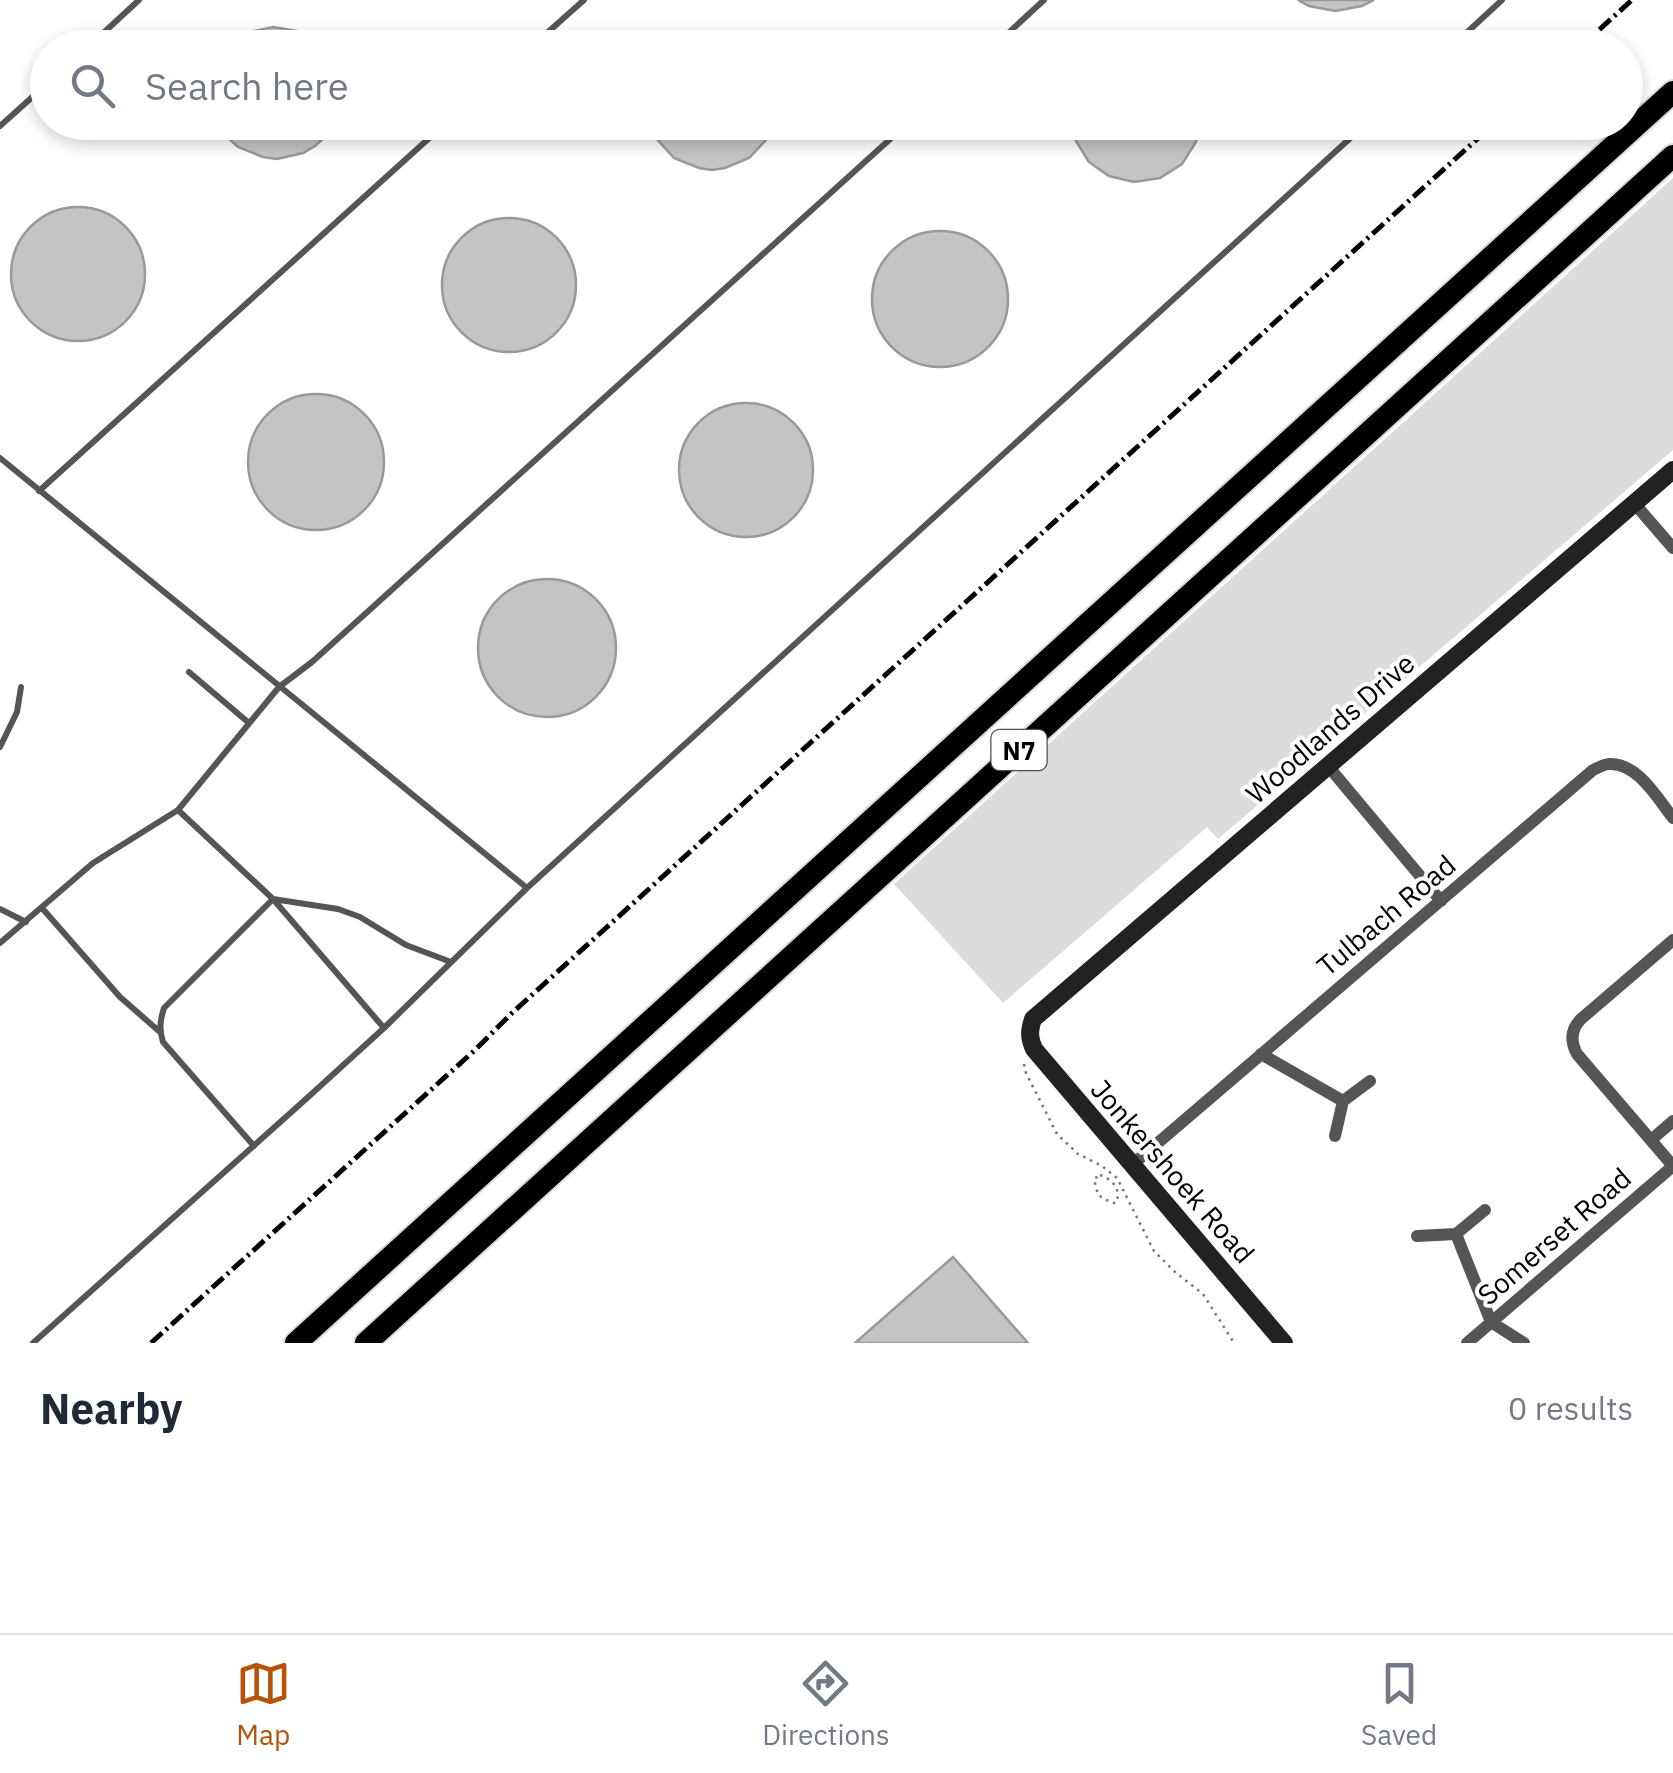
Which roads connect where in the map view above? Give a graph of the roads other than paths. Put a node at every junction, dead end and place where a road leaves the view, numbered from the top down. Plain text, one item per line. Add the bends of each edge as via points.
1 (139, 0) edge
2 (584, 0) edge
3 (1044, 0) edge
4 (1502, 0) edge
5 (106, 30) edge
6 (550, 30) edge
7 (1012, 30) edge
8 (1470, 30) edge
9 (1673, 92) edge
10 (30, 99) edge
11 (1643, 119) edge
12 (0, 126) edge
13 (427, 140) edge
14 (888, 140) edge
15 (1348, 140) edge
16 (1620, 140) edge
17 (1673, 156) edge
18 (0, 458) edge
19 (1673, 470) edge
20 (39, 490) junction
21 (1634, 503) junction
22 (1673, 548) edge
23 (189, 672) dead end
24 (22, 687) dead end
25 (279, 687) junction
26 (250, 723) junction
27 (0, 747) edge
28 (1328, 766) junction
29 (178, 810) junction
30 (1673, 818) edge
31 (527, 888) junction
32 (273, 899) junction
33 (1441, 901) junction
34 (42, 908) junction
35 (0, 909) edge
36 (26, 922) junction
37 (1673, 940) edge
38 (0, 943) edge
39 (451, 962) junction
40 (384, 1028) junction
41 (1030, 1031) joint
42 (160, 1032) junction
43 (1262, 1054) junction
44 (1370, 1081) dead end
45 (1343, 1101) junction
46 (1673, 1121) edge
47 (1335, 1136) dead end
48 (1650, 1140) junction
49 (254, 1146) junction
50 (1132, 1165) junction
51 (1673, 1166) edge
52 (1485, 1210) dead end
53 (1456, 1234) junction
54 (1418, 1236) dead end
55 (1492, 1322) junction
56 (34, 1343) edge
57 (296, 1343) edge
58 (366, 1343) edge
59 (1284, 1343) edge
60 (1467, 1343) edge
61 (1524, 1343) edge

1 - 5 lane
2 - 6 lane
3 - 7 lane
4 - 8 lane
9 - 11 highway, N7
10 - 12 lane
13 - 20 lane
14 - 25 lane
15 - 31 lane
16 - 57 highway, N7
17 - 58 highway, N7
18 - 20 lane
19 - 21 street, Woodlands Drive
20 - 25 lane
21 - 22 street
21 - 28 street, Woodlands Drive
23 - 26 lane
24 - 27 lane
25 - 26 lane
25 - 31 lane
26 - 29 lane
28 - 33 street
28 - 41 street, Woodlands Drive via 1033,1018
29 - 32 lane
29 - 34 lane via 93,862
30 - 33 street, Tulbach Road via 1626,767 1601,766
31 - 39 lane
32 - 39 lane via 338,909
32 - 40 lane
32 - 42 lane via 164,1008
33 - 43 street, Tulbach Road
34 - 36 lane
34 - 42 lane
35 - 36 lane
36 - 38 lane
37 - 48 street via 1581,1019 1572,1035 1577,1054
39 - 40 lane
40 - 49 lane
41 - 50 street, Jonkershoek Road via 1034,1050
42 - 49 lane
43 - 45 street
43 - 50 street, Tulbach Road
44 - 45 street
45 - 47 street
46 - 48 street
48 - 51 street
49 - 56 lane
50 - 59 street, Jonkershoek Road
51 - 55 street, Somerset Road
52 - 53 street
53 - 54 street
53 - 55 street
55 - 60 street, Somerset Road
55 - 61 street

